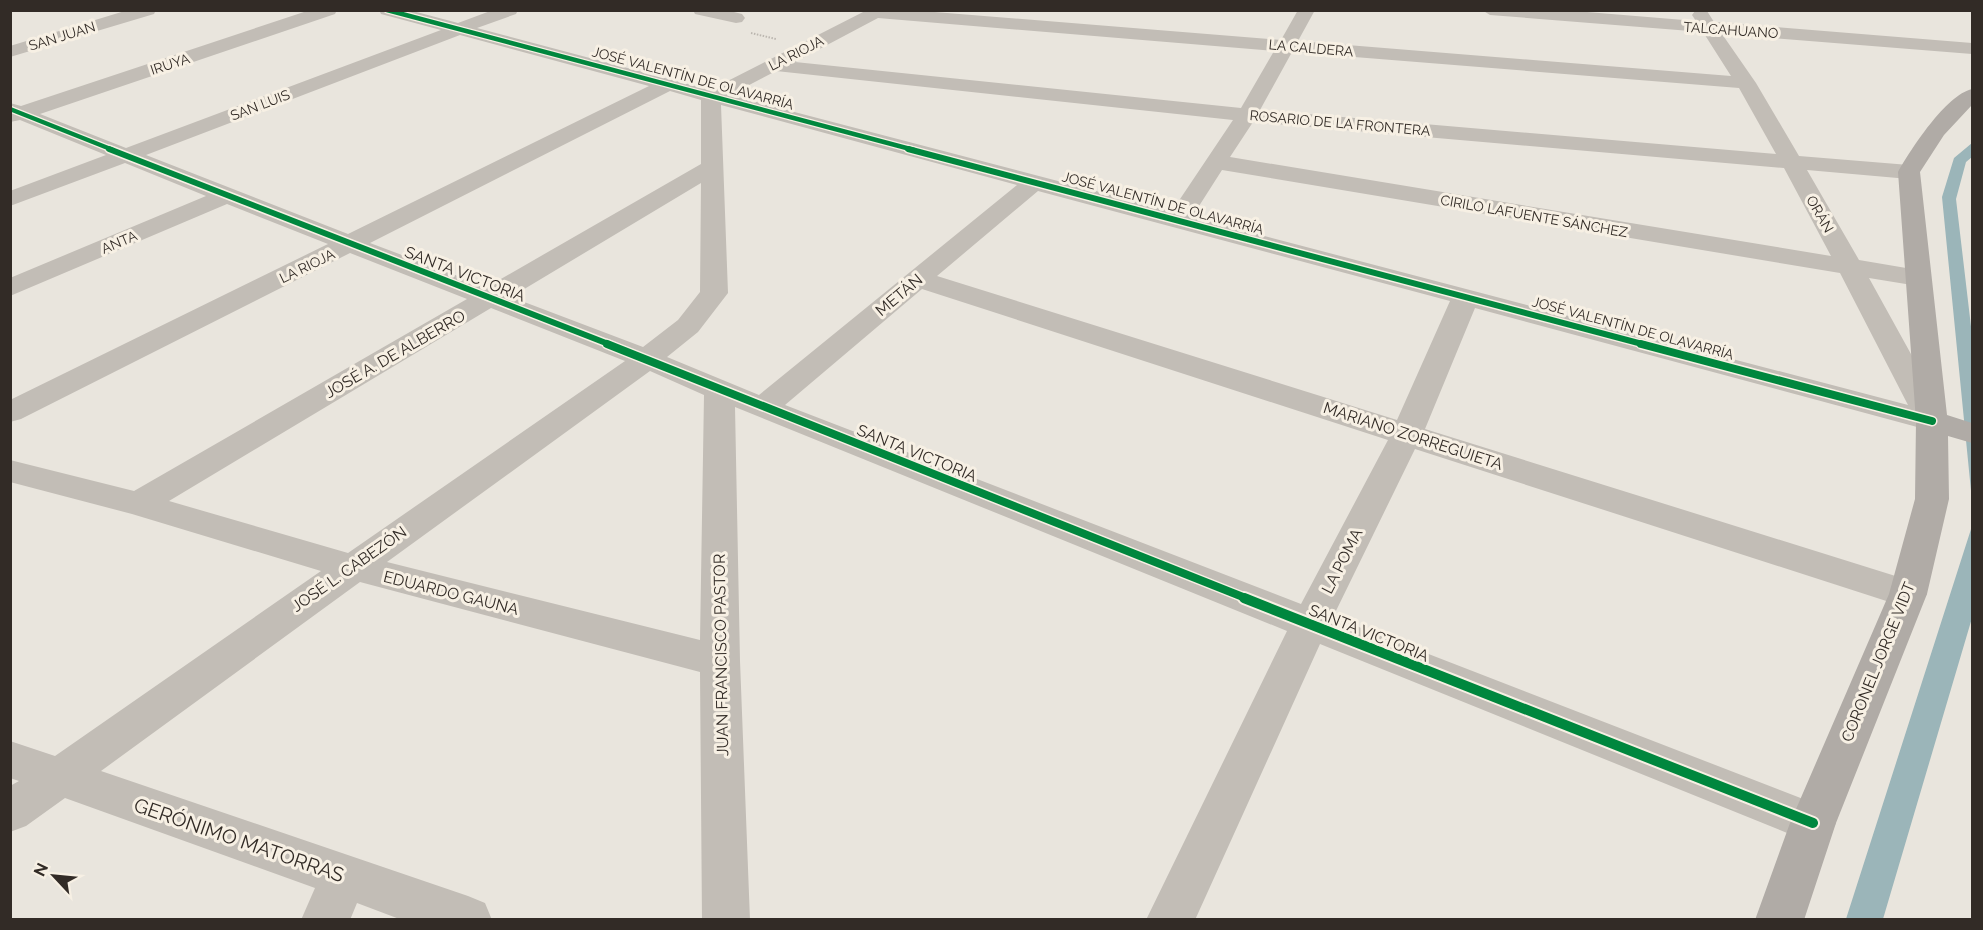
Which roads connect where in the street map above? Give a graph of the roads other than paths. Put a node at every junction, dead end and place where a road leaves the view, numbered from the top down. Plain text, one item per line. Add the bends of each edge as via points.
1 (148, 10) edge
2 (329, 10) edge
3 (387, 10) edge
4 (510, 10) edge
5 (701, 10) edge
6 (1307, 10) edge
7 (1490, 10) edge
8 (878, 12) edge
9 (78, 13) dead end
10 (736, 18) road end
11 (1704, 19) edge
12 (111, 21) junction
13 (458, 30) junction
14 (1288, 46) junction
15 (1972, 48) edge
16 (10, 51) edge
17 (772, 65) junction
18 (1746, 83) junction
19 (667, 85) junction
20 (1972, 95) edge
21 (711, 97) junction
22 (14, 113) edge
23 (1247, 115) junction
24 (127, 155) junction
25 (1790, 161) junction
26 (1217, 162) junction
27 (713, 166) junction
28 (1909, 172) junction
29 (1033, 183) junction
30 (226, 196) junction
31 (10, 199) edge
32 (1178, 220) junction
33 (351, 244) junction
34 (1851, 269) junction
35 (1918, 278) junction
36 (918, 279) junction
37 (10, 288) edge
38 (492, 298) junction
39 (1465, 298) junction
40 (647, 359) junction
41 (720, 390) junction
42 (764, 407) junction
43 (10, 412) edge
44 (1954, 427) edge
45 (1407, 433) junction
46 (10, 471) edge
47 (138, 504) junction
48 (352, 567) junction
49 (1908, 594) junction
50 (1310, 624) junction
51 (720, 661) junction
52 (10, 759) edge
53 (59, 777) junction
54 (10, 812) edge
55 (1813, 823) junction
56 (344, 878) junction
57 (325, 920) edge
58 (468, 920) edge
59 (726, 920) edge
60 (1170, 920) edge
61 (1779, 920) edge

1 - 12 street, SAN JUAN
2 - 22 street, IRUYA
3 - 13 street, JOSÉ VALENTÍN DE OLAVARRÍA
4 - 13 street, SAN LUIS
5 - 10 street
6 - 14 street
7 - 11 street, TALCAHUANO
8 - 14 street, LA CALDERA
8 - 17 street, LA RIOJA
9 - 12 street
11 - 15 street, TALCAHUANO
11 - 18 street, ORÁN
12 - 16 street, SAN JUAN
13 - 19 street, JOSÉ VALENTÍN DE OLAVARRÍA
13 - 24 street, SAN LUIS
14 - 18 street, LA CALDERA
14 - 23 street
17 - 21 street, LA RIOJA
17 - 23 street, ROSARIO DE LA FRONTERA
18 - 25 street, ORÁN
19 - 21 street, JOSÉ VALENTÍN DE OLAVARRÍA
19 - 33 street, LA RIOJA
20 - 28 main road via 1946,117
21 - 27 street
21 - 29 street, JOSÉ VALENTÍN DE OLAVARRÍA
22 - 24 street, SANTA VICTORIA
23 - 25 street, ROSARIO DE LA FRONTERA
23 - 26 street
24 - 30 street, SANTA VICTORIA
24 - 31 street, SAN LUIS
25 - 28 street, ROSARIO DE LA FRONTERA
25 - 34 street, ORÁN
26 - 32 street
26 - 34 street, CIRILO LAFUENTE SÁNCHEZ
27 - 38 street, JOSÉ A. DE ALBERRO
27 - 40 street, JOSÉ L. CABEZÓN via 714,293 688,326
28 - 35 main road, CORONEL JORGE VIDT
29 - 32 street, JOSÉ VALENTÍN DE OLAVARRÍA
29 - 36 street, METÁN
30 - 33 street, SANTA VICTORIA
30 - 37 street, ANTA
32 - 39 street, JOSÉ VALENTÍN DE OLAVARRÍA
33 - 38 street, SANTA VICTORIA
33 - 43 street, LA RIOJA
34 - 35 street, CIRILO LAFUENTE SÁNCHEZ
34 - 44 street, ORÁN
35 - 44 main road, CORONEL JORGE VIDT
36 - 42 street, METÁN
36 - 45 street, MARIANO ZORREGUIETA
38 - 40 street, SANTA VICTORIA
38 - 47 street, JOSÉ A. DE ALBERRO
39 - 44 street, JOSÉ VALENTÍN DE OLAVARRÍA
39 - 45 street, LA POMA
40 - 41 street, SANTA VICTORIA
40 - 48 street, JOSÉ L. CABEZÓN
41 - 42 street, SANTA VICTORIA
41 - 51 street, JUAN FRANCISCO PASTOR
42 - 50 street, SANTA VICTORIA
44 - 49 main road, CORONEL JORGE VIDT
45 - 49 street, MARIANO ZORREGUIETA
45 - 50 street, LA POMA
46 - 47 street, EDUARDO GAUNA
47 - 48 street, EDUARDO GAUNA
48 - 51 street, EDUARDO GAUNA
48 - 53 street, JOSÉ L. CABEZÓN
49 - 55 main road, CORONEL JORGE VIDT
50 - 55 street, SANTA VICTORIA
50 - 60 street, LA POMA
51 - 59 street, JUAN FRANCISCO PASTOR
52 - 53 street, GERÓNIMO MATORRAS
53 - 54 street, JOSÉ L. CABEZÓN
53 - 56 street, GERÓNIMO MATORRAS
55 - 61 main road, CORONEL JORGE VIDT
56 - 57 street
56 - 58 street, GERÓNIMO MATORRAS

